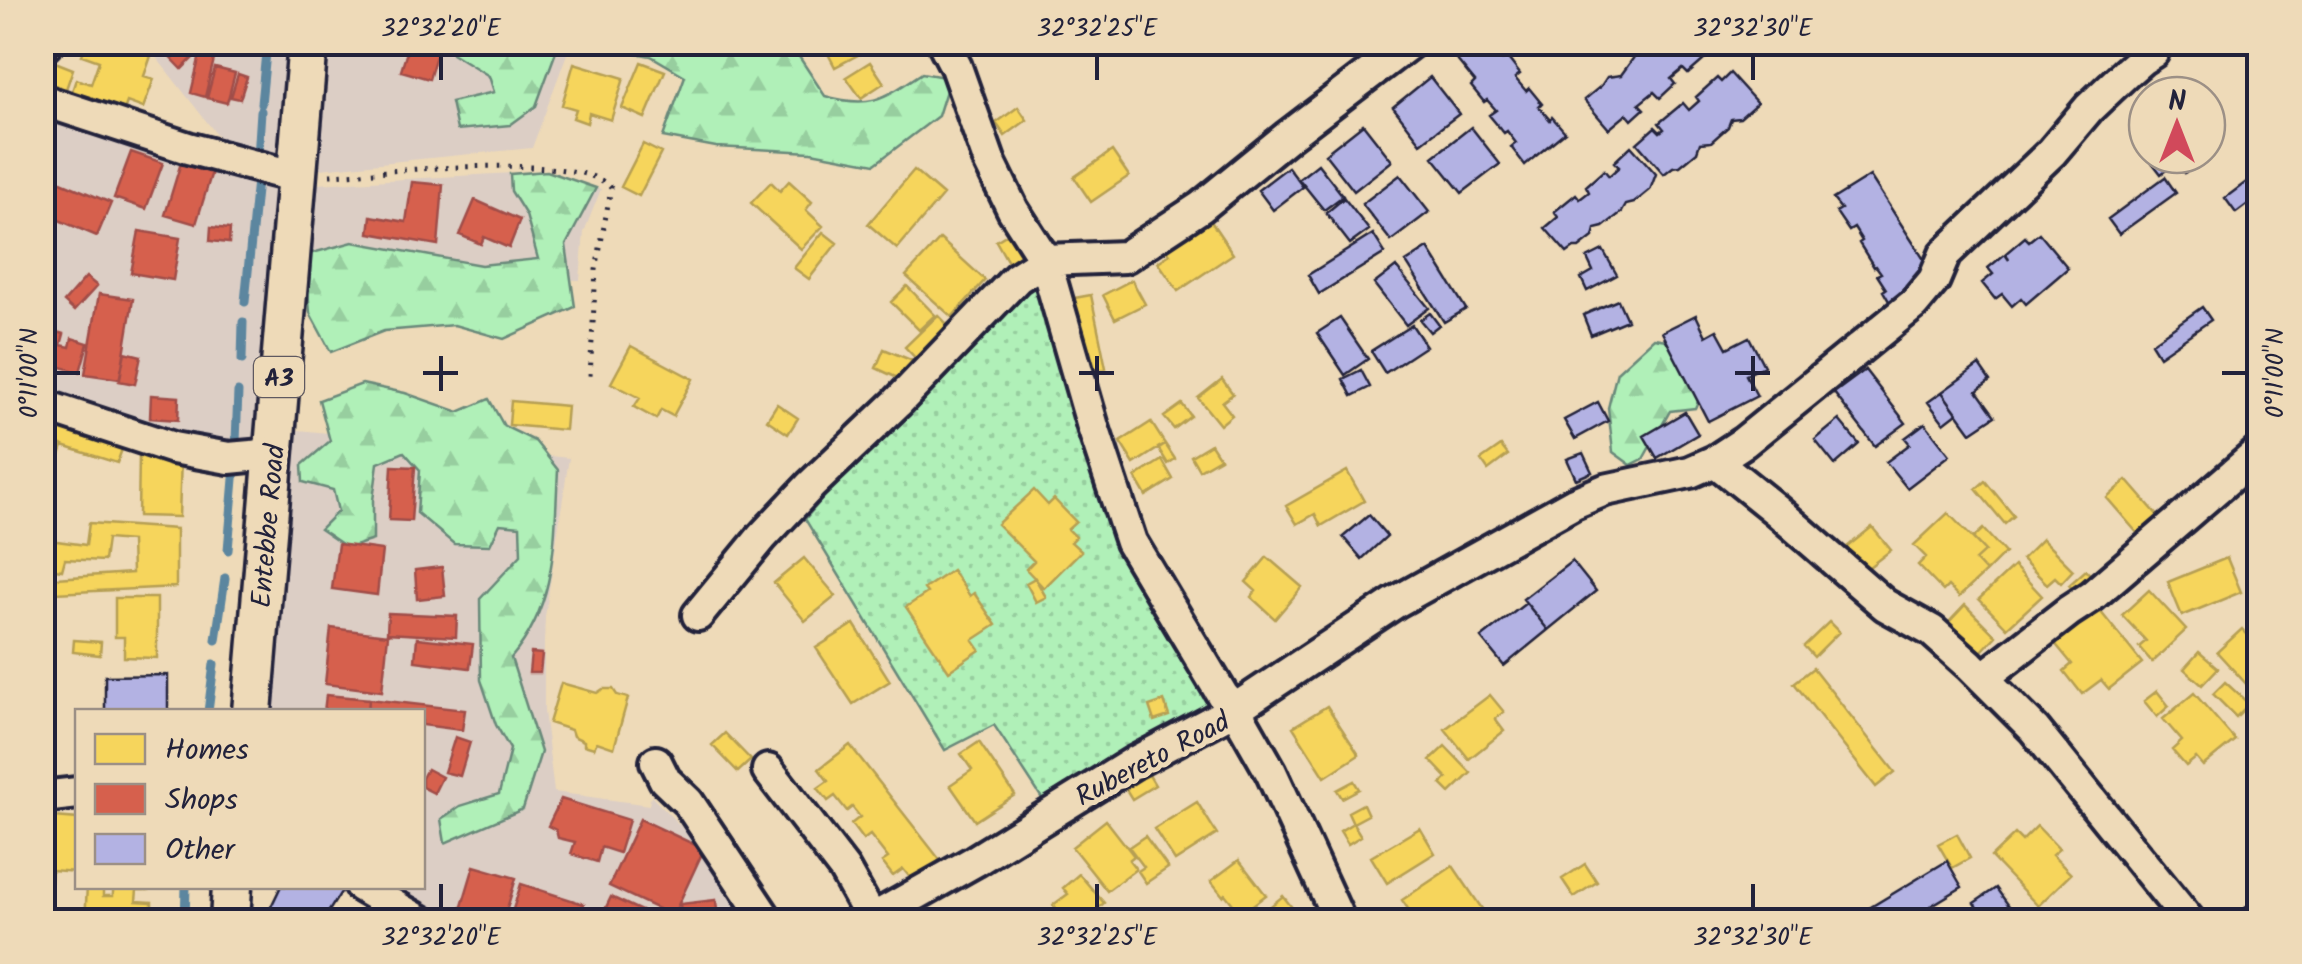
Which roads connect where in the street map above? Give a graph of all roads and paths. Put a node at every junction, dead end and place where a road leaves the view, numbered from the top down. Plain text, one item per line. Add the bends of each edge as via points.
1 (48, 42) edge
2 (308, 42) edge
3 (943, 42) edge
4 (1411, 42) edge
5 (2146, 42) edge
6 (42, 48) edge
7 (42, 100) edge
8 (296, 177) junction
9 (1045, 260) junction
10 (590, 376) dead end
11 (42, 404) edge
12 (2260, 451) edge
13 (272, 454) junction
14 (1715, 461) junction
15 (698, 615) dead end
16 (1983, 678) junction
17 (252, 709) edge
18 (1235, 709) junction
19 (656, 762) dead end
20 (768, 770) dead end
21 (75, 793) edge
22 (42, 797) edge
23 (232, 889) edge
24 (365, 889) edge
25 (870, 921) edge
26 (230, 922) edge
27 (422, 922) edge
28 (768, 922) edge
29 (1340, 922) edge
30 (2190, 922) edge

1 - 6 street
2 - 8 main road, Entebbe Road / A3
3 - 9 street via 990,163
4 - 9 street via 1201,208 1125,257
5 - 14 street via 2153,52 1944,254 1914,304
7 - 8 street
8 - 10 path via 500,166 564,168 606,181 611,188 596,270
8 - 13 main road, Entebbe Road / A3
9 - 15 street via 1017,278 810,485
9 - 18 street via 1131,542
11 - 13 street via 173,448 229,458
12 - 16 street via 2121,572
13 - 17 main road, Entebbe Road / A3
14 - 16 street via 1884,606 1932,631
14 - 18 street via 1574,503 1396,602
16 - 30 street via 2034,729
18 - 25 street, Rubereto Road
18 - 29 street, Rubereto Road
19 - 28 street
20 - 25 street via 844,869
21 - 22 street
23 - 26 main road
24 - 27 street

